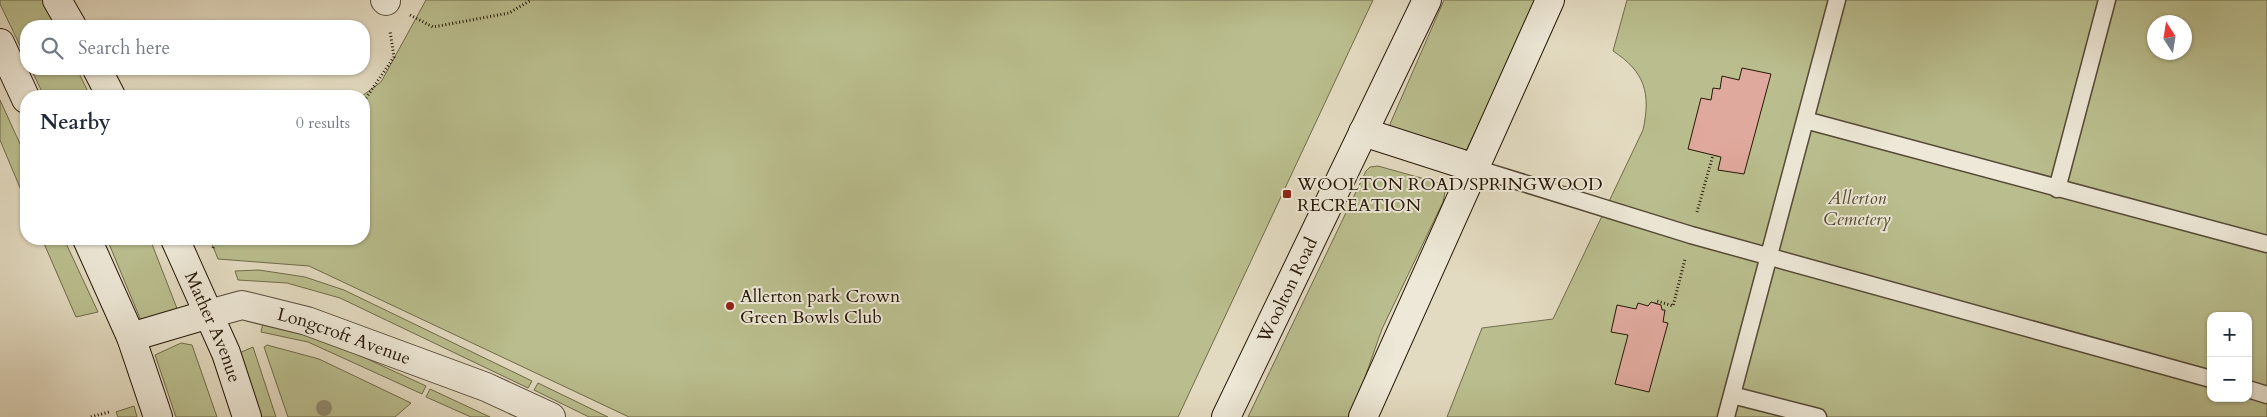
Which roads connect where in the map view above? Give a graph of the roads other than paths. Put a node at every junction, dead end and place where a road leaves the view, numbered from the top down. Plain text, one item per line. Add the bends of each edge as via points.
1 (57, 0) edge
2 (1427, 0) edge
3 (1550, 0) edge
4 (1837, 0) edge
5 (2107, 0) edge
6 (69, 20) edge
7 (0, 43) edge
8 (100, 75) edge
9 (22, 90) edge
10 (108, 90) edge
11 (1805, 120) junction
12 (1363, 132) junction
13 (1475, 168) junction
14 (2057, 189) junction
15 (2267, 244) edge
16 (90, 245) edge
17 (178, 245) edge
18 (1769, 257) junction
19 (209, 314) junction
20 (131, 337) junction
21 (2207, 378) edge
22 (2252, 390) edge
23 (2267, 394) edge
24 (1732, 395) junction
25 (158, 417) edge
26 (247, 417) edge
27 (551, 417) edge
28 (1226, 417) edge
29 (1363, 417) edge
30 (1726, 417) edge
31 (1818, 417) edge

1 - 6 main road
2 - 12 main road, Woolton Road
3 - 13 main road
4 - 11 lane
5 - 14 lane
7 - 9 main road
8 - 10 main road
11 - 14 lane
11 - 18 lane
12 - 13 main road
12 - 28 main road, Woolton Road
13 - 18 lane
13 - 29 main road
14 - 15 lane
16 - 20 main road
17 - 19 main road, Mather Avenue
18 - 21 lane
18 - 24 lane
19 - 20 main road, Longcroft Avenue
19 - 26 main road, Mather Avenue
19 - 27 main road, Longcroft Avenue via 242,305 307,321 486,387
20 - 25 main road
22 - 23 lane
24 - 30 lane
24 - 31 lane

